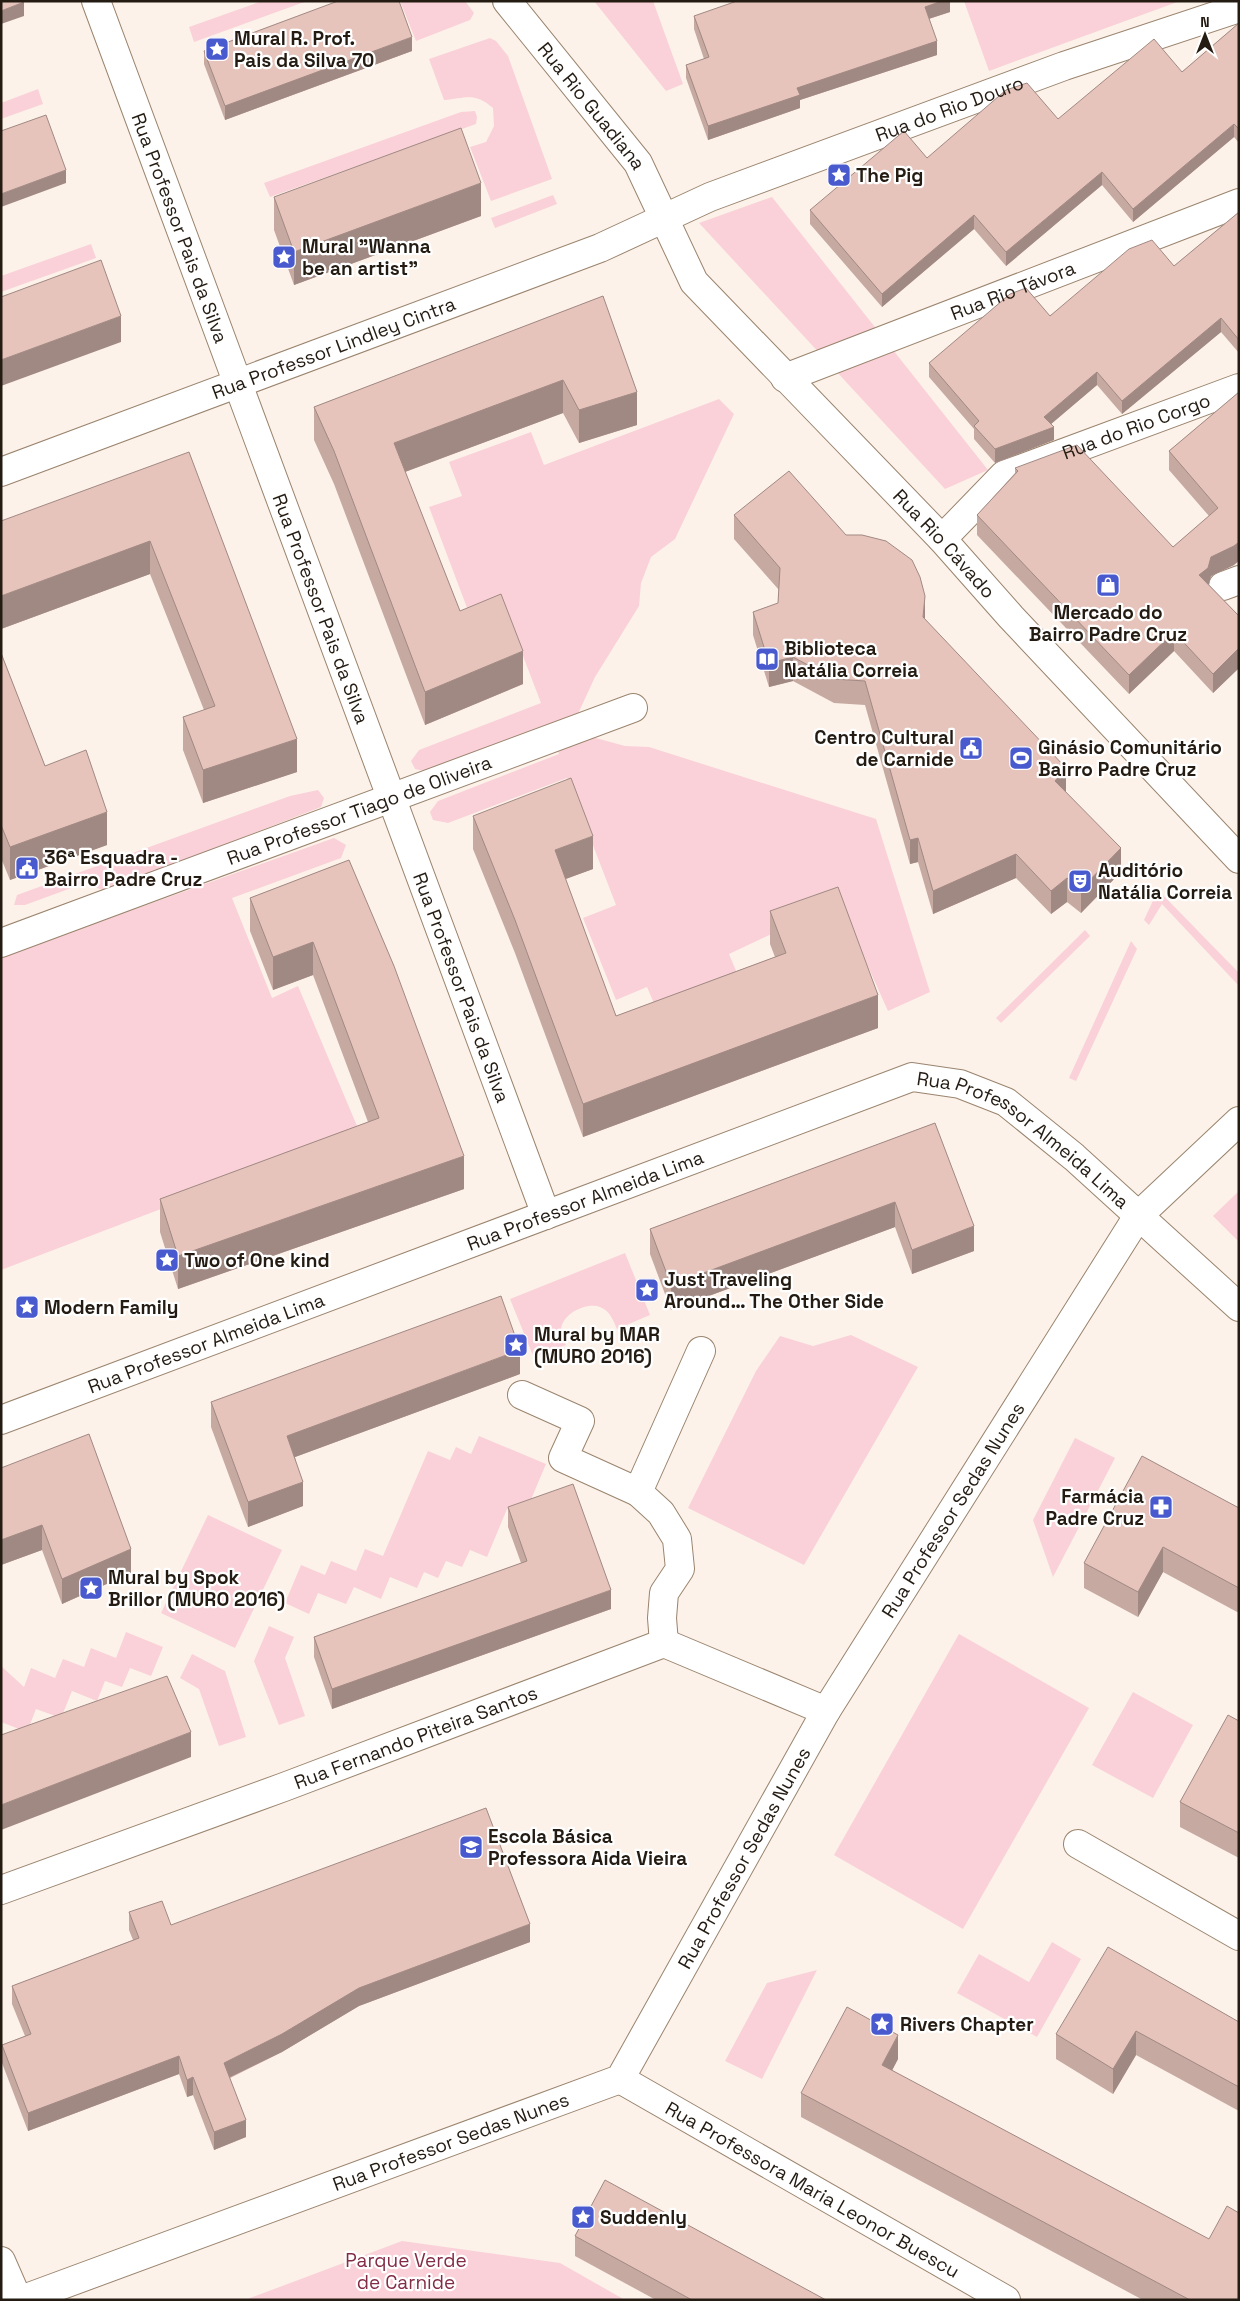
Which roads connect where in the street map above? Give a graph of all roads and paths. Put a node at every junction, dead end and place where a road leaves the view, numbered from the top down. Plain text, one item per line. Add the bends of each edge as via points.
1 (96, 1) edge
2 (507, 1) edge
3 (1239, 8) edge
4 (1239, 203) edge
5 (664, 219) junction
6 (785, 378) junction
7 (237, 383) junction
8 (1239, 388) edge
9 (1, 472) edge
10 (942, 539) junction
11 (633, 708) dead end
12 (392, 798) junction
13 (1239, 859) edge
14 (1, 943) edge
15 (1239, 1121) edge
16 (546, 1215) junction
17 (1138, 1216) junction
18 (1239, 1307) edge
19 (702, 1351) dead end
20 (522, 1395) dead end
21 (1, 1420) edge
22 (638, 1492) junction
23 (664, 1643) junction
24 (826, 1711) junction
25 (1078, 1844) dead end
26 (1, 1890) edge
27 (1239, 1936) edge
28 (620, 2079) junction
29 (1, 2260) edge
30 (18, 2300) edge
31 (21, 2300) edge
32 (1006, 2300) edge

1 - 7 street, Rua Professor Pais da Silva
2 - 5 street, Rua Rio Guadiana via 638,163
3 - 5 street, Rua do Rio Douro via 1064,66 710,197
4 - 6 street, Rua Rio Távora
5 - 6 street, Rua Rio Cávado via 694,282
5 - 7 street, Rua Professor Lindley Cintra via 600,248
6 - 10 street, Rua Rio Cávado
7 - 9 street, Rua Professor Lindley Cintra
7 - 12 street, Rua Professor Pais da Silva
8 - 10 street, Rua do Rio Corgo via 1004,475
10 - 13 street, Rua Rio Cávado
11 - 12 street, Rua Professor Tiago de Oliveira
12 - 14 street, Rua Professor Tiago de Oliveira
12 - 16 street, Rua Professor Pais da Silva
15 - 17 street, Rua Professor Sedas Nunes
16 - 17 street, Rua Professor Almeida Lima via 912,1077 960,1084 1006,1102 1074,1157
16 - 21 street, Rua Professor Almeida Lima
17 - 18 street, Rua Professor Almeida Lima
17 - 24 street, Rua Professor Sedas Nunes
19 - 22 street
20 - 22 street via 580,1421 563,1458
22 - 23 street via 660,1513 677,1539 680,1569 664,1594
23 - 24 street
23 - 26 street, Rua Fernando Piteira Santos
24 - 28 street, Rua Professor Sedas Nunes
25 - 27 street
28 - 31 street, Rua Professor Sedas Nunes
28 - 32 street, Rua Professora Maria Leonor Buescu
29 - 30 street

